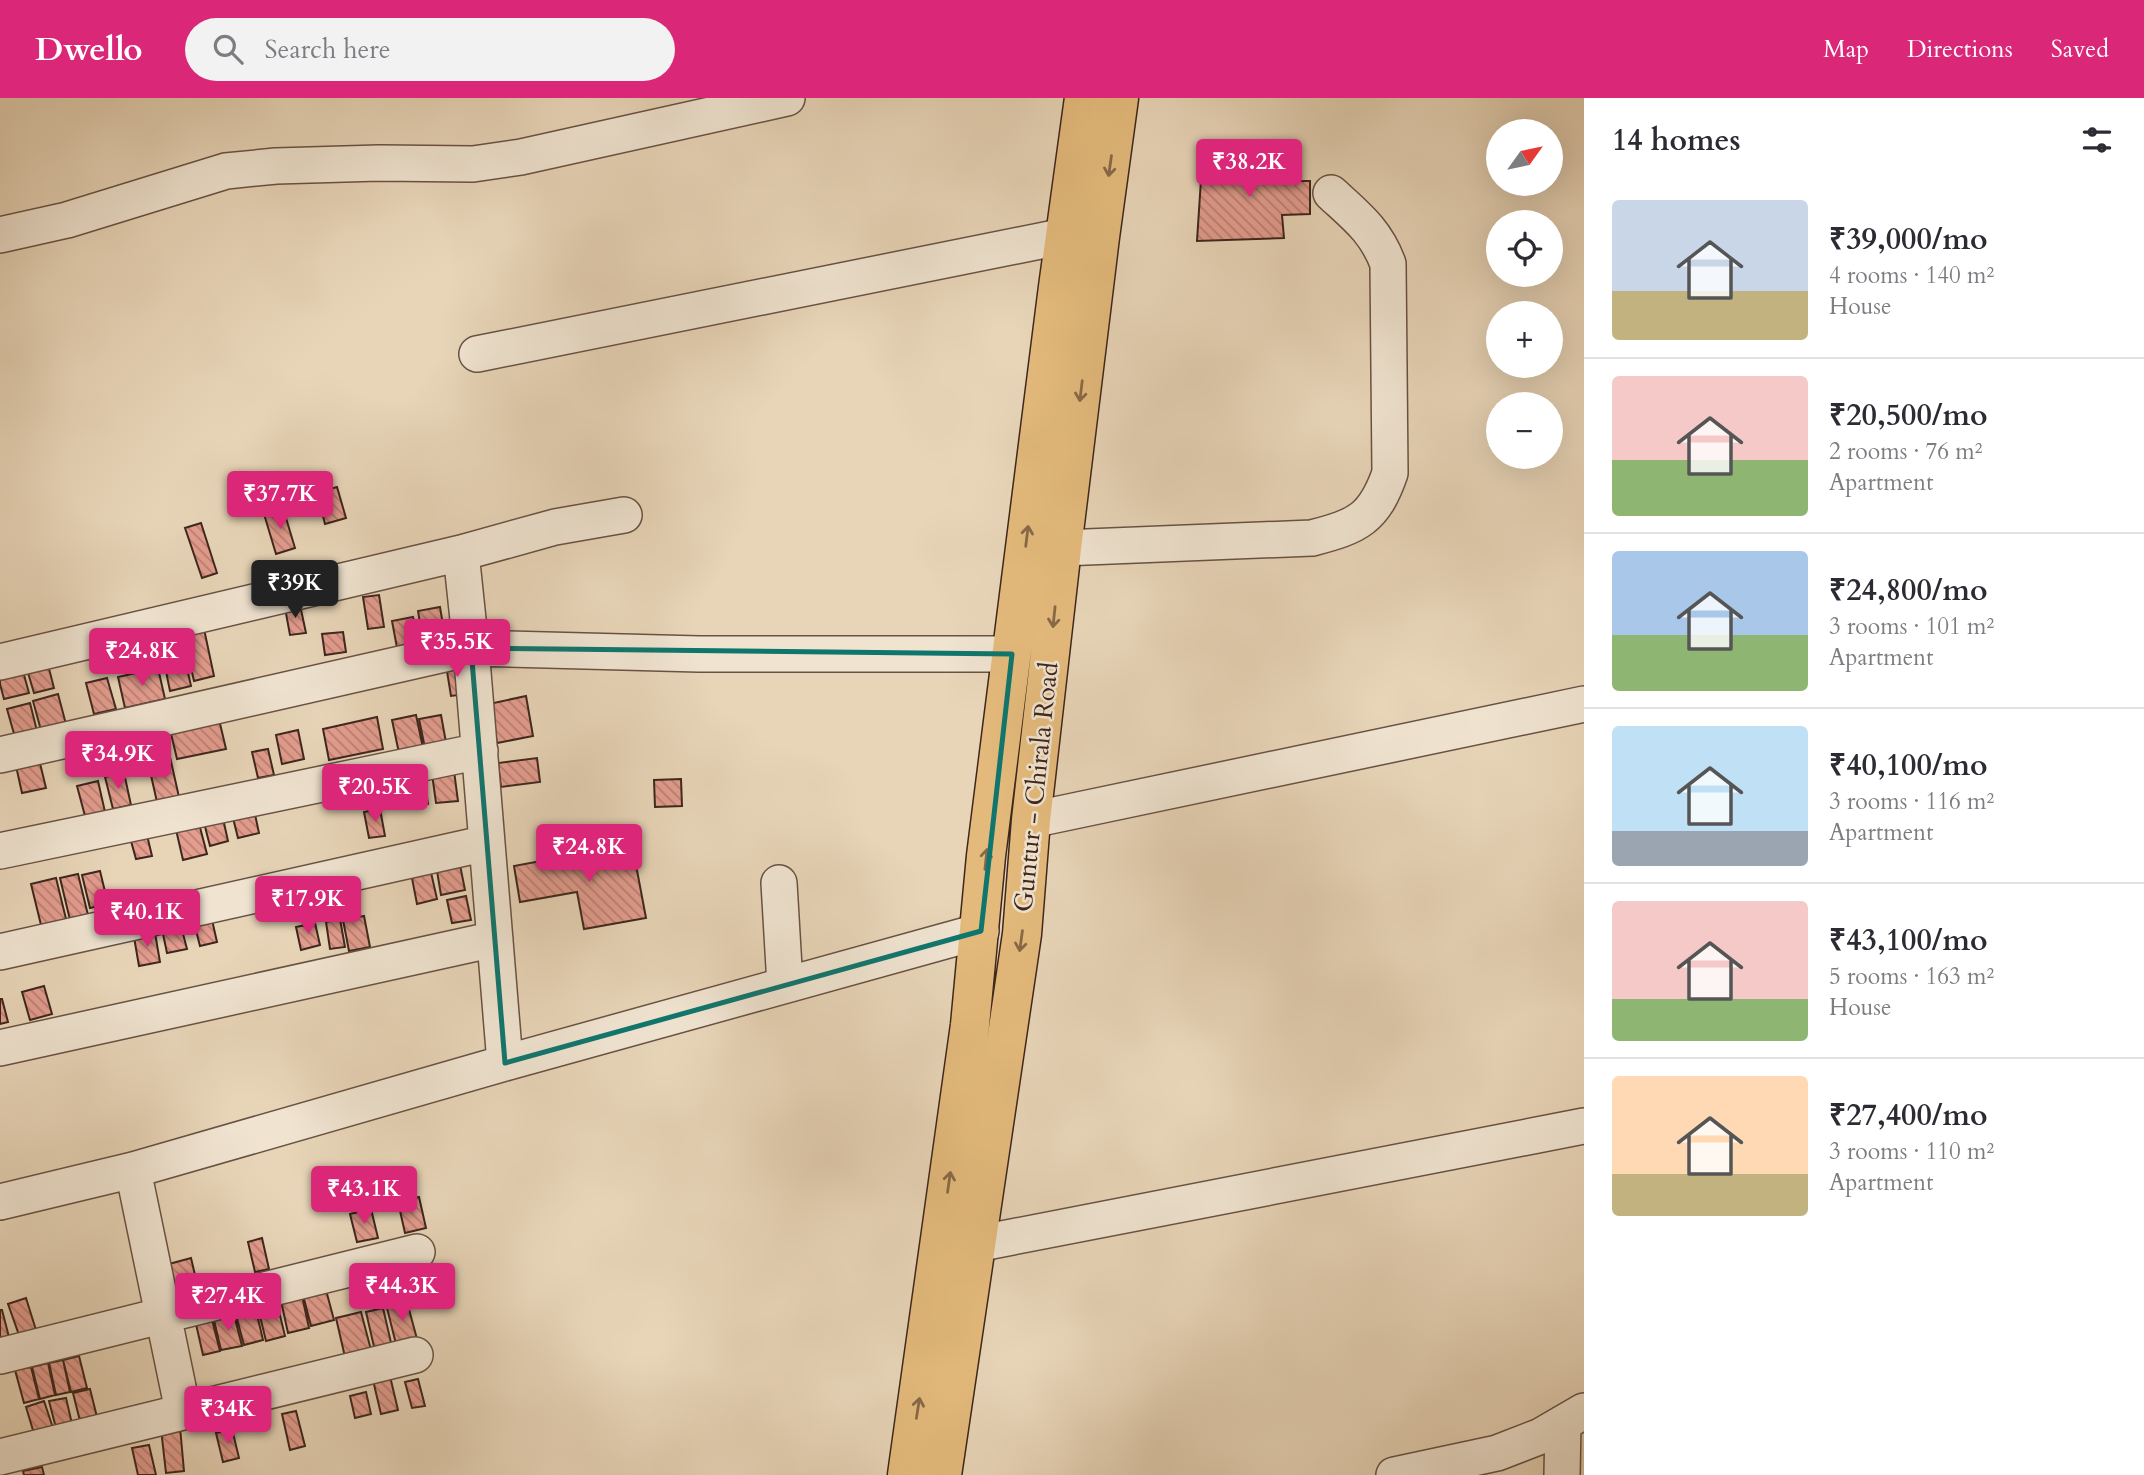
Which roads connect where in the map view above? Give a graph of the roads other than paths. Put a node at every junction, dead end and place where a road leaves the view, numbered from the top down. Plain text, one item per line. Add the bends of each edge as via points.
1 (788, 98) edge
2 (1084, 98) edge
3 (1119, 98) edge
4 (1331, 193) dead end
5 (0, 235) edge
6 (1065, 236) junction
7 (477, 354) dead end
8 (624, 515) dead end
9 (1062, 548) junction
10 (461, 553) junction
11 (471, 648) junction
12 (1012, 654) junction
13 (0, 662) edge
14 (1584, 704) edge
15 (480, 751) junction
16 (0, 755) edge
17 (1031, 820) junction
18 (487, 843) junction
19 (0, 851) edge
20 (779, 883) dead end
21 (981, 931) junction
22 (495, 939) junction
23 (0, 952) edge
24 (785, 985) junction
25 (0, 1048) edge
26 (505, 1063) junction
27 (1584, 1126) edge
28 (133, 1170) junction
29 (0, 1202) edge
30 (976, 1244) junction
31 (417, 1252) dead end
32 (163, 1315) junction
33 (415, 1355) dead end
34 (0, 1356) edge
35 (183, 1411) junction
36 (1573, 1417) edge
37 (0, 1457) edge
38 (907, 1475) edge
39 (942, 1475) edge
40 (1394, 1475) edge
41 (1562, 1475) edge

1 - 5 street via 485,162 226,171
2 - 6 main road, Guntur - Chirala Road
3 -> 9 main road, Guntur - Chirala Road
4 - 9 street via 1371,231 1388,264 1390,473 1375,506 1343,530 1312,538
6 - 7 street
12 -> 6 main road, Guntur - Chirala Road
8 - 10 street via 555,527
9 -> 17 main road, Guntur - Chirala Road
10 - 11 street
10 - 13 street
11 - 12 street
11 - 15 street
11 - 16 street
21 -> 12 main road, Guntur - Chirala Road
14 - 17 street
15 - 18 street
15 - 19 street
17 -> 30 main road, Guntur - Chirala Road via 1022,934
18 - 22 street
18 - 23 street
20 - 24 street
21 - 24 street
38 -> 21 main road, Guntur - Chirala Road
22 - 25 street
22 - 26 street
24 - 26 street
26 - 28 street
27 - 30 street
28 - 29 street
28 - 32 street
30 - 39 main road, Guntur - Chirala Road
31 - 32 street
32 - 34 street
32 - 35 street
33 - 35 street
35 - 37 street
36 - 40 street via 1497,1453
36 - 41 street

